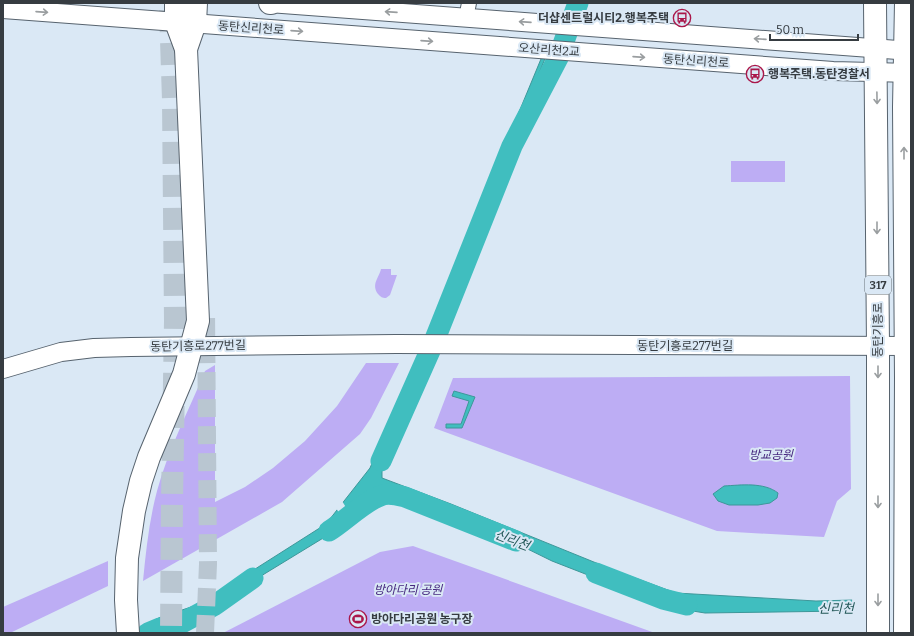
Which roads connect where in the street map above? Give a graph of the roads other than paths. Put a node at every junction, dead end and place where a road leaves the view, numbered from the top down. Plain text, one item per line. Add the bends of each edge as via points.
1 (270, 3) edge
2 (875, 3) edge
3 (906, 3) edge
4 (3, 9) edge
5 (467, 10) edge
6 (186, 13) edge
7 (498, 46) joint
8 (876, 48) junction
9 (908, 50) edge
10 (600, 54) joint
11 (876, 72) junction
12 (908, 73) edge
13 (192, 346) junction
14 (878, 346) junction
15 (908, 346) edge
16 (3, 369) edge
17 (128, 633) edge
18 (878, 633) edge
19 (905, 633) edge

5 -> 1 street
2 - 8 main road, 동탄기흥로 / 317
3 - 9 main road, 317
4 -> 6 street, 동탄신리천로
8 -> 5 street via 499,20
6 -> 7 street, 동탄신리천로
6 - 13 main road via 198,321
7 - 10 street, 오산리천2교
8 - 9 street
8 - 11 main road, 동탄기흥로 / 317
9 - 12 main road, 317
10 -> 11 street, 동탄신리천로
11 - 12 street, 동탄신리천로
11 -> 14 main road, 동탄기흥로 / 317
15 -> 12 main road, 317
13 - 14 street, 동탄기흥로277번길
13 - 16 street, 동탄기흥로277번길 via 94,348 61,352
13 - 17 main road via 184,374 149,457 140,486 127,558
14 - 15 street, 동탄기흥로277번길
14 -> 18 main road, 동탄기흥로 / 317
15 - 19 main road, 317

